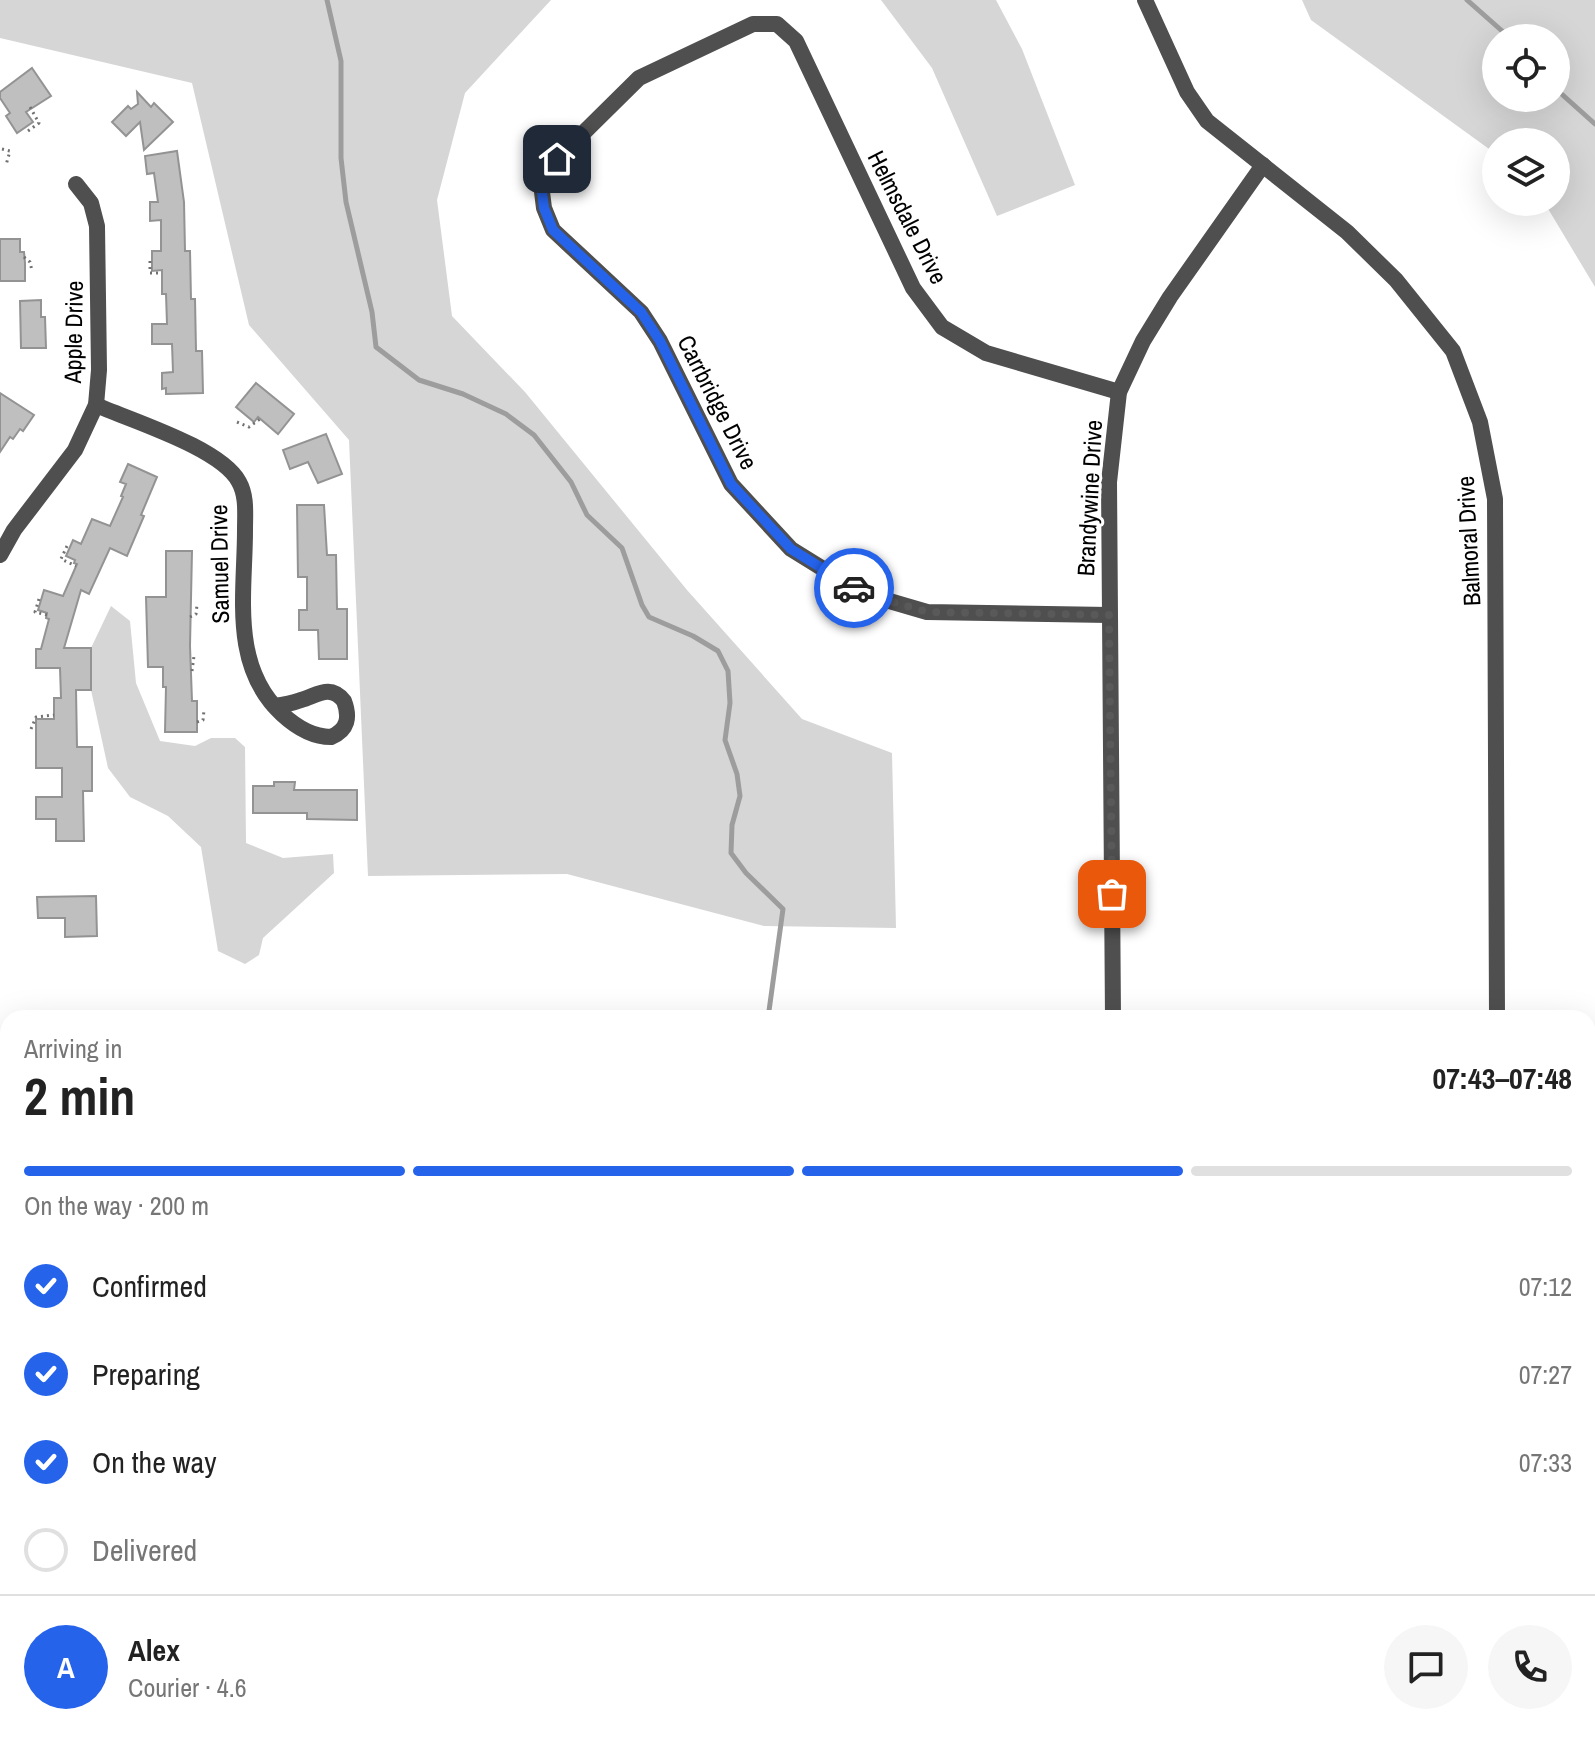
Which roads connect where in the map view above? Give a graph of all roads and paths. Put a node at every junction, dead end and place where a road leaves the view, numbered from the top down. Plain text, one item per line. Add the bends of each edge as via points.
1 (1145, 0) edge
2 (753, 24) joint
3 (29, 105) dead end
4 (28, 131) dead end
5 (2, 149) dead end
6 (6, 165) dead end
7 (1263, 165) junction
8 (76, 184) dead end
9 (24, 257) dead end
10 (150, 261) dead end
11 (32, 271) dead end
12 (162, 273) dead end
13 (1119, 392) junction
14 (96, 405) junction
15 (260, 419) dead end
16 (237, 422) dead end
17 (67, 546) dead end
18 (0, 555) edge
19 (76, 566) dead end
20 (39, 599) dead end
21 (197, 605) dead end
22 (47, 615) dead end
23 (1109, 615) junction
24 (190, 617) dead end
25 (194, 656) dead end
26 (192, 671) dead end
27 (274, 706) dead end
28 (204, 710) dead end
29 (54, 715) dead end
30 (197, 722) dead end
31 (31, 729) dead end
32 (1113, 1010) edge
33 (1497, 1010) edge

1 - 7 street, Balmoral Drive via 1187,92 1207,121
2 - 13 street, Helmsdale Drive via 777,24 796,41 913,288 942,327 986,353
2 - 23 street, Carrbridge Drive via 639,78 557,159 541,184 553,230 641,312 731,484 791,549 862,593 927,612
3 - 4 path via 39,123
5 - 6 path via 10,151
7 - 13 street, Brandywine Drive via 1170,297
7 - 33 street, Balmoral Drive via 1347,232 1396,280 1453,351 1480,422 1495,499
8 - 14 street, Apple Drive via 91,203 97,226
9 - 11 path
10 - 12 path via 150,273
13 - 23 street, Brandywine Drive via 1109,482
14 - 18 street, Apple Drive via 75,450
14 - 27 street, Samuel Drive via 206,452 239,483 245,506 245,646 251,672
15 - 16 path via 249,427
17 - 19 path via 61,559
20 - 22 path via 35,612
21 - 24 path
23 - 32 street, Brandywine Drive
25 - 26 path
28 - 30 path via 203,720
29 - 31 path via 36,717

